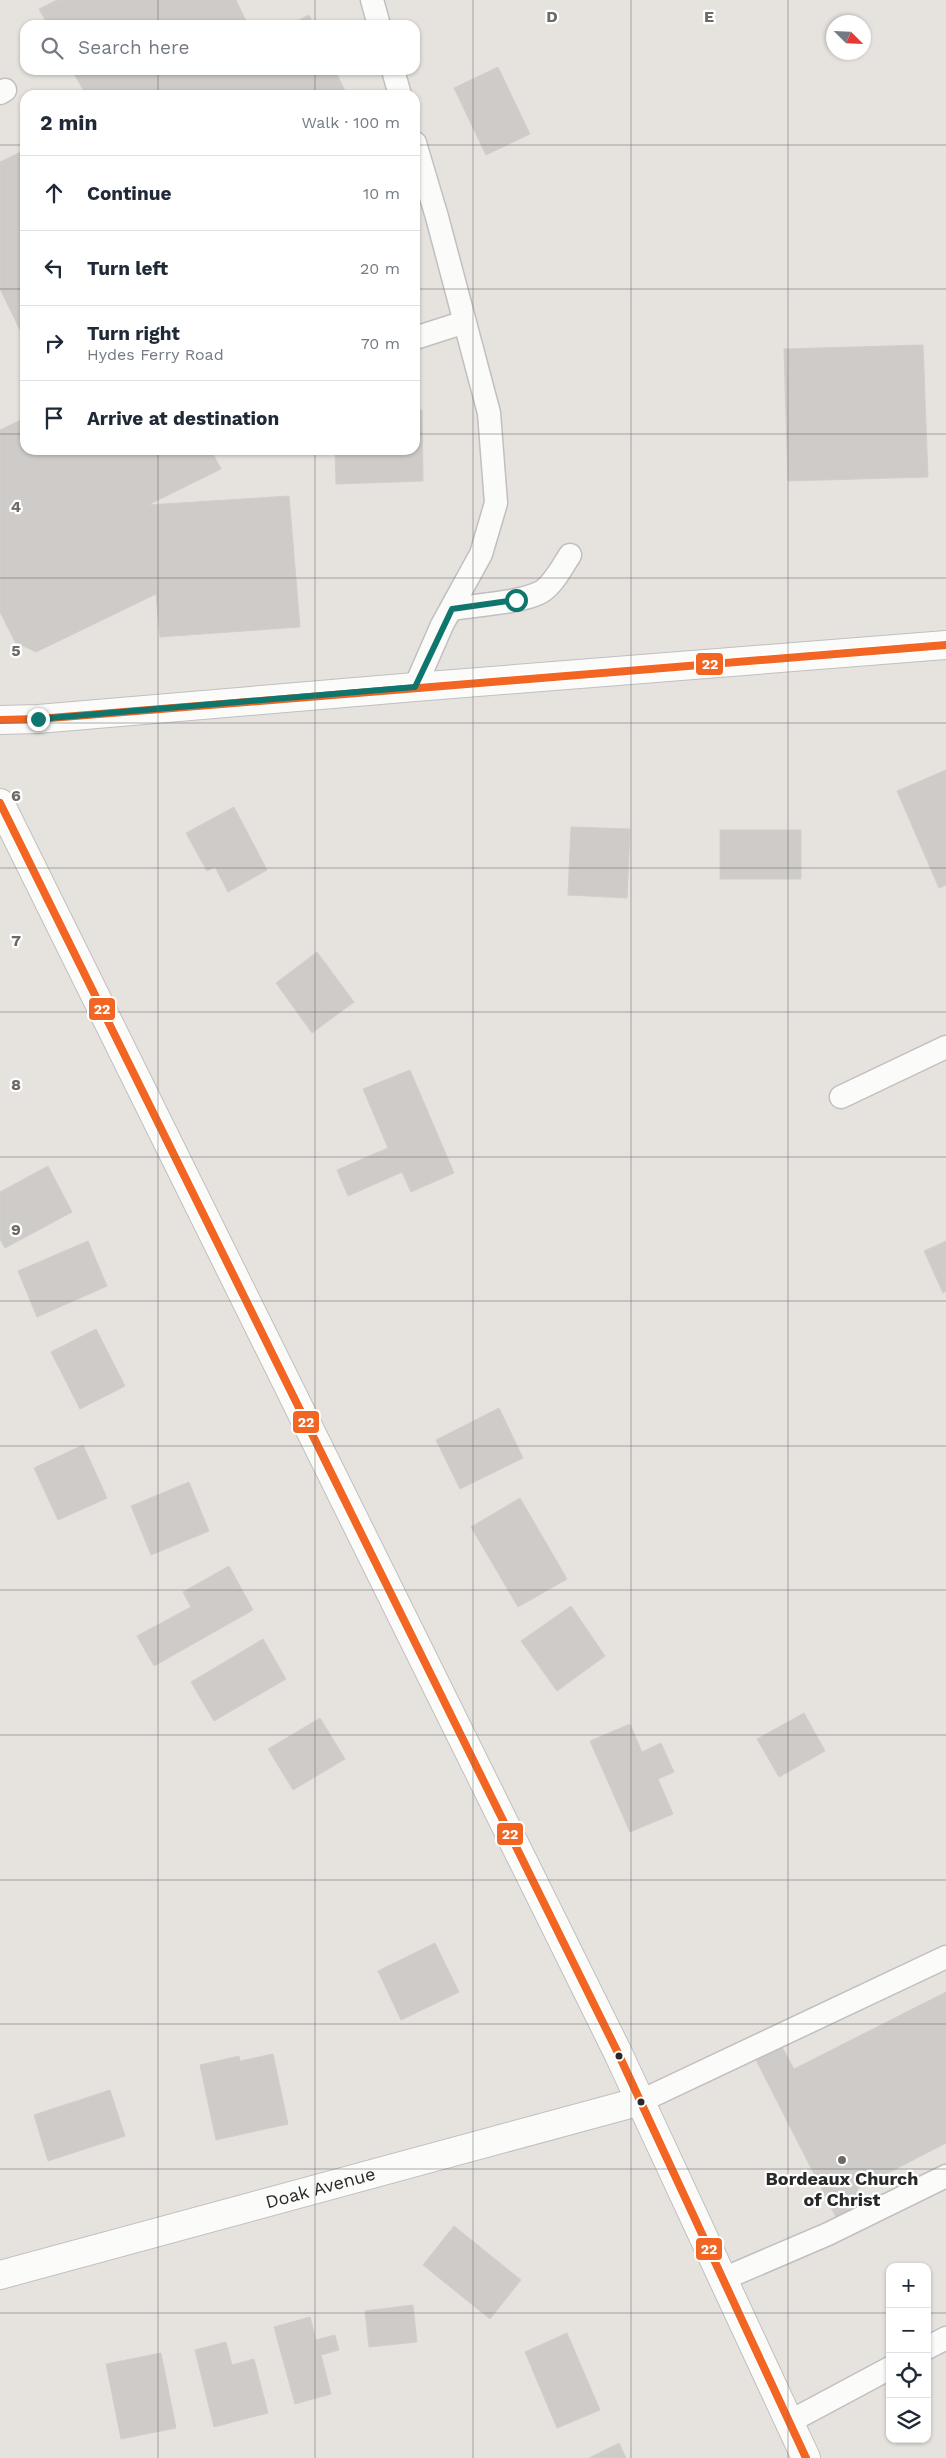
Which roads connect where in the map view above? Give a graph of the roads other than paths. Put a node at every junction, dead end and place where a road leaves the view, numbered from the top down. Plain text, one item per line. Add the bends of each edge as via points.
1 (372, 0) edge
2 (378, 20) edge
3 (394, 75) edge
4 (399, 90) edge
5 (420, 161) edge
6 (465, 322) junction
7 (420, 336) edge
8 (570, 555) dead end
9 (452, 609) junction
10 (946, 645) edge
11 (415, 687) junction
12 (0, 720) edge
13 (0, 803) edge
14 (946, 1047) edge
15 (841, 1097) dead end
16 (946, 1957) edge
17 (641, 2101) junction
18 (946, 2176) edge
19 (0, 2275) edge
20 (723, 2279) junction
21 (946, 2338) edge
22 (931, 2346) edge
23 (886, 2370) edge
24 (789, 2422) junction
25 (806, 2458) edge

1 - 2 lane
3 - 4 lane
5 - 6 lane
6 - 7 lane
6 - 9 lane via 489,413 496,503 482,554
8 - 9 lane via 541,592 516,600
9 - 11 lane
10 - 11 main road
11 - 12 main road
13 - 17 main road
14 - 15 lane
16 - 17 lane
17 - 19 main road, Doak Avenue
17 - 20 main road
18 - 20 lane via 828,2234
20 - 24 main road
21 - 22 lane
23 - 24 lane
24 - 25 main road

